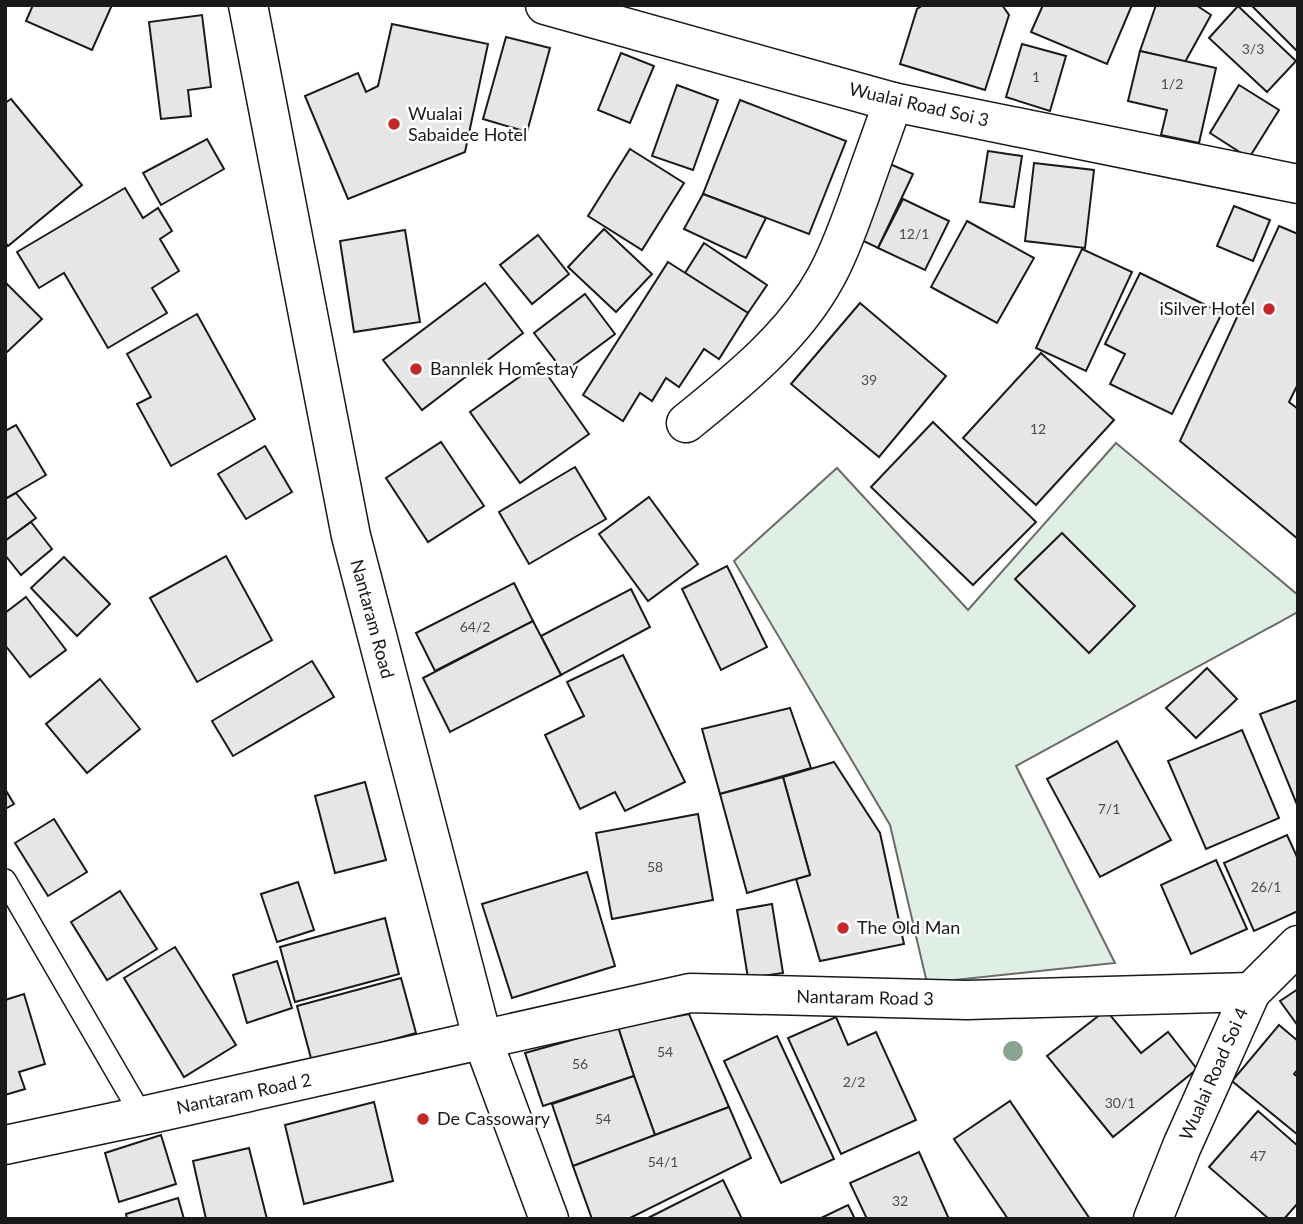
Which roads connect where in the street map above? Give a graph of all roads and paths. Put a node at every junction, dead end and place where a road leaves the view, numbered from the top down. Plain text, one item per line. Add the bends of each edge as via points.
1 (248, 5) edge
2 (545, 5) edge
3 (893, 102) junction
4 (1298, 184) edge
5 (686, 423) dead end
6 (5, 880) edge
7 (1298, 945) edge
8 (1251, 992) junction
9 (483, 1041) junction
10 (142, 1116) junction
11 (5, 1145) edge
12 (549, 1219) edge
13 (1153, 1219) edge

1 - 9 street, Nantaram Road via 351,536
2 - 3 street, Wualai Road Soi 3
3 - 4 street, Wualai Road Soi 3
3 - 5 street via 845,238 825,279 755,364
6 - 10 lane
7 - 8 street, Wualai Road Soi 4
8 - 9 street, Nantaram Road 3 via 967,1000 690,993
8 - 13 street, Wualai Road Soi 4
9 - 10 street, Nantaram Road 2
9 - 12 street, Nantaram Road
10 - 11 street, Nantaram Road 2

